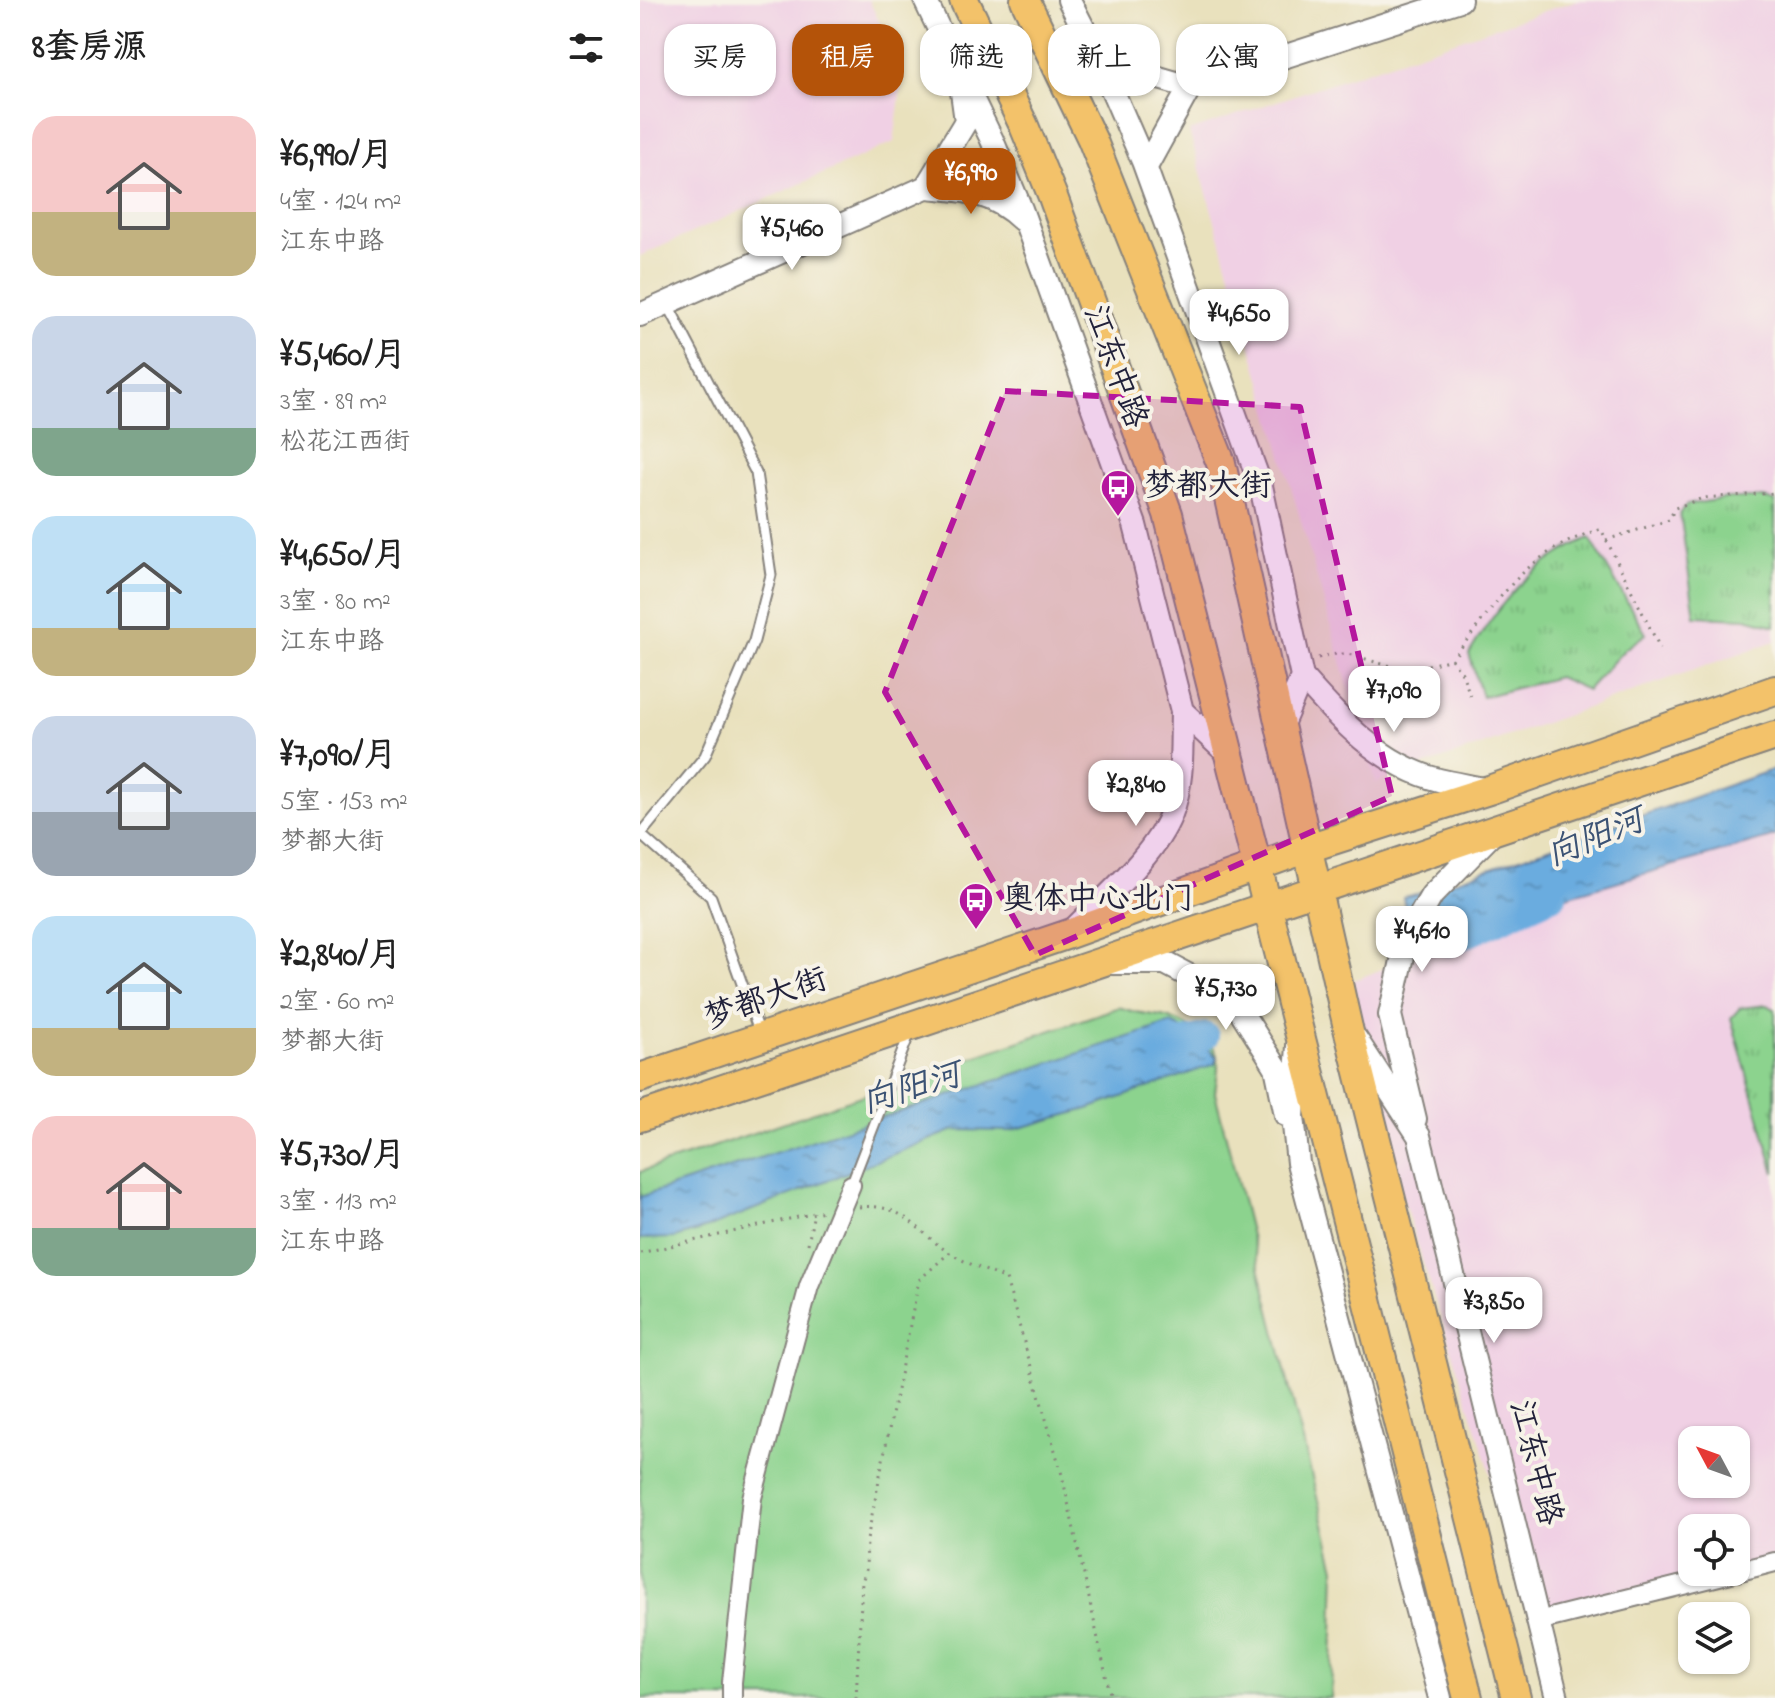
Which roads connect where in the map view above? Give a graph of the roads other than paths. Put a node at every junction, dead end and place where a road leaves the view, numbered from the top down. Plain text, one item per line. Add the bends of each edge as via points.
1 (925, 0) edge
2 (964, 0) edge
3 (1025, 0) edge
4 (1069, 0) edge
5 (1460, 0) edge
6 (937, 24) edge
7 (1081, 24) edge
8 (1288, 55) edge
9 (962, 96) edge
10 (972, 96) edge
11 (1115, 96) edge
12 (1185, 96) edge
13 (1146, 167) junction
14 (926, 187) junction
15 (1026, 225) junction
16 (667, 303) junction
17 (640, 315) edge
18 (1300, 670) junction
19 (1775, 690) edge
20 (1182, 711) junction
21 (1280, 729) junction
22 (1775, 736) edge
23 (1228, 754) junction
24 (1489, 790) junction
25 (1496, 830) junction
26 (640, 834) edge
27 (1308, 848) junction
28 (1256, 867) junction
29 (1316, 890) junction
30 (1266, 905) junction
31 (1069, 934) junction
32 (1096, 963) junction
33 (912, 1025) junction
34 (1348, 1028) junction
35 (1299, 1033) junction
36 (761, 1037) junction
37 (640, 1078) edge
38 (640, 1117) edge
39 (1419, 1136) junction
40 (1298, 1163) junction
41 (851, 1185) joint
42 (1775, 1562) edge
43 (1750, 1568) edge
44 (1679, 1586) edge
45 (1538, 1621) junction
46 (729, 1693) edge
47 (1440, 1698) edge
48 (1468, 1698) edge
49 (1516, 1698) edge
50 (1557, 1698) edge

1 - 6 street, 江东中路
2 - 23 main road, 江东中路 via 1053,197 1168,514
3 - 21 main road, 江东中路 via 1092,139 1221,463
4 - 7 street
5 - 8 street
9 - 14 street via 966,121
10 - 15 street, 江东中路
11 - 13 street
12 - 13 street
13 - 18 street via 1261,486
14 - 15 street via 968,190 993,199
14 - 16 street
15 - 20 street, 江东中路 via 1135,525
16 - 17 street
16 - 26 lane via 756,473 771,575 754,641 705,756
18 - 21 street
18 - 24 street via 1345,726 1390,760 1436,779
19 - 24 main road, 梦都大街
20 - 23 street
20 - 31 street, 江东中路 via 1181,772 1171,815 1144,858
21 - 27 main road, 江东中路
22 - 25 main road
23 - 28 main road, 江东中路
24 - 27 main road, 梦都大街
25 - 29 main road
25 - 39 street via 1432,895 1407,938 1390,1015
26 - 36 lane via 711,897
27 - 28 main road, 梦都大街
27 - 29 main road, 江东中路
28 - 30 main road, 江东中路
28 - 31 main road, 梦都大街
29 - 30 main road
29 - 34 main road, 江东中路
30 - 32 main road
30 - 35 main road, 江东中路
31 - 36 main road, 梦都大街
32 - 33 main road
32 - 40 street via 1165,963 1233,999 1276,1067
33 - 38 main road
33 - 41 lane
34 - 39 street, 江东中路
34 - 49 main road, 江东中路
35 - 40 street, 江东中路 via 1293,1116
35 - 48 main road, 江东中路
36 - 37 main road, 梦都大街
39 - 45 street, 江东中路
40 - 47 street, 江东中路
41 - 46 street via 809,1286 752,1498
42 - 43 street
44 - 45 street
45 - 50 street, 江东中路

